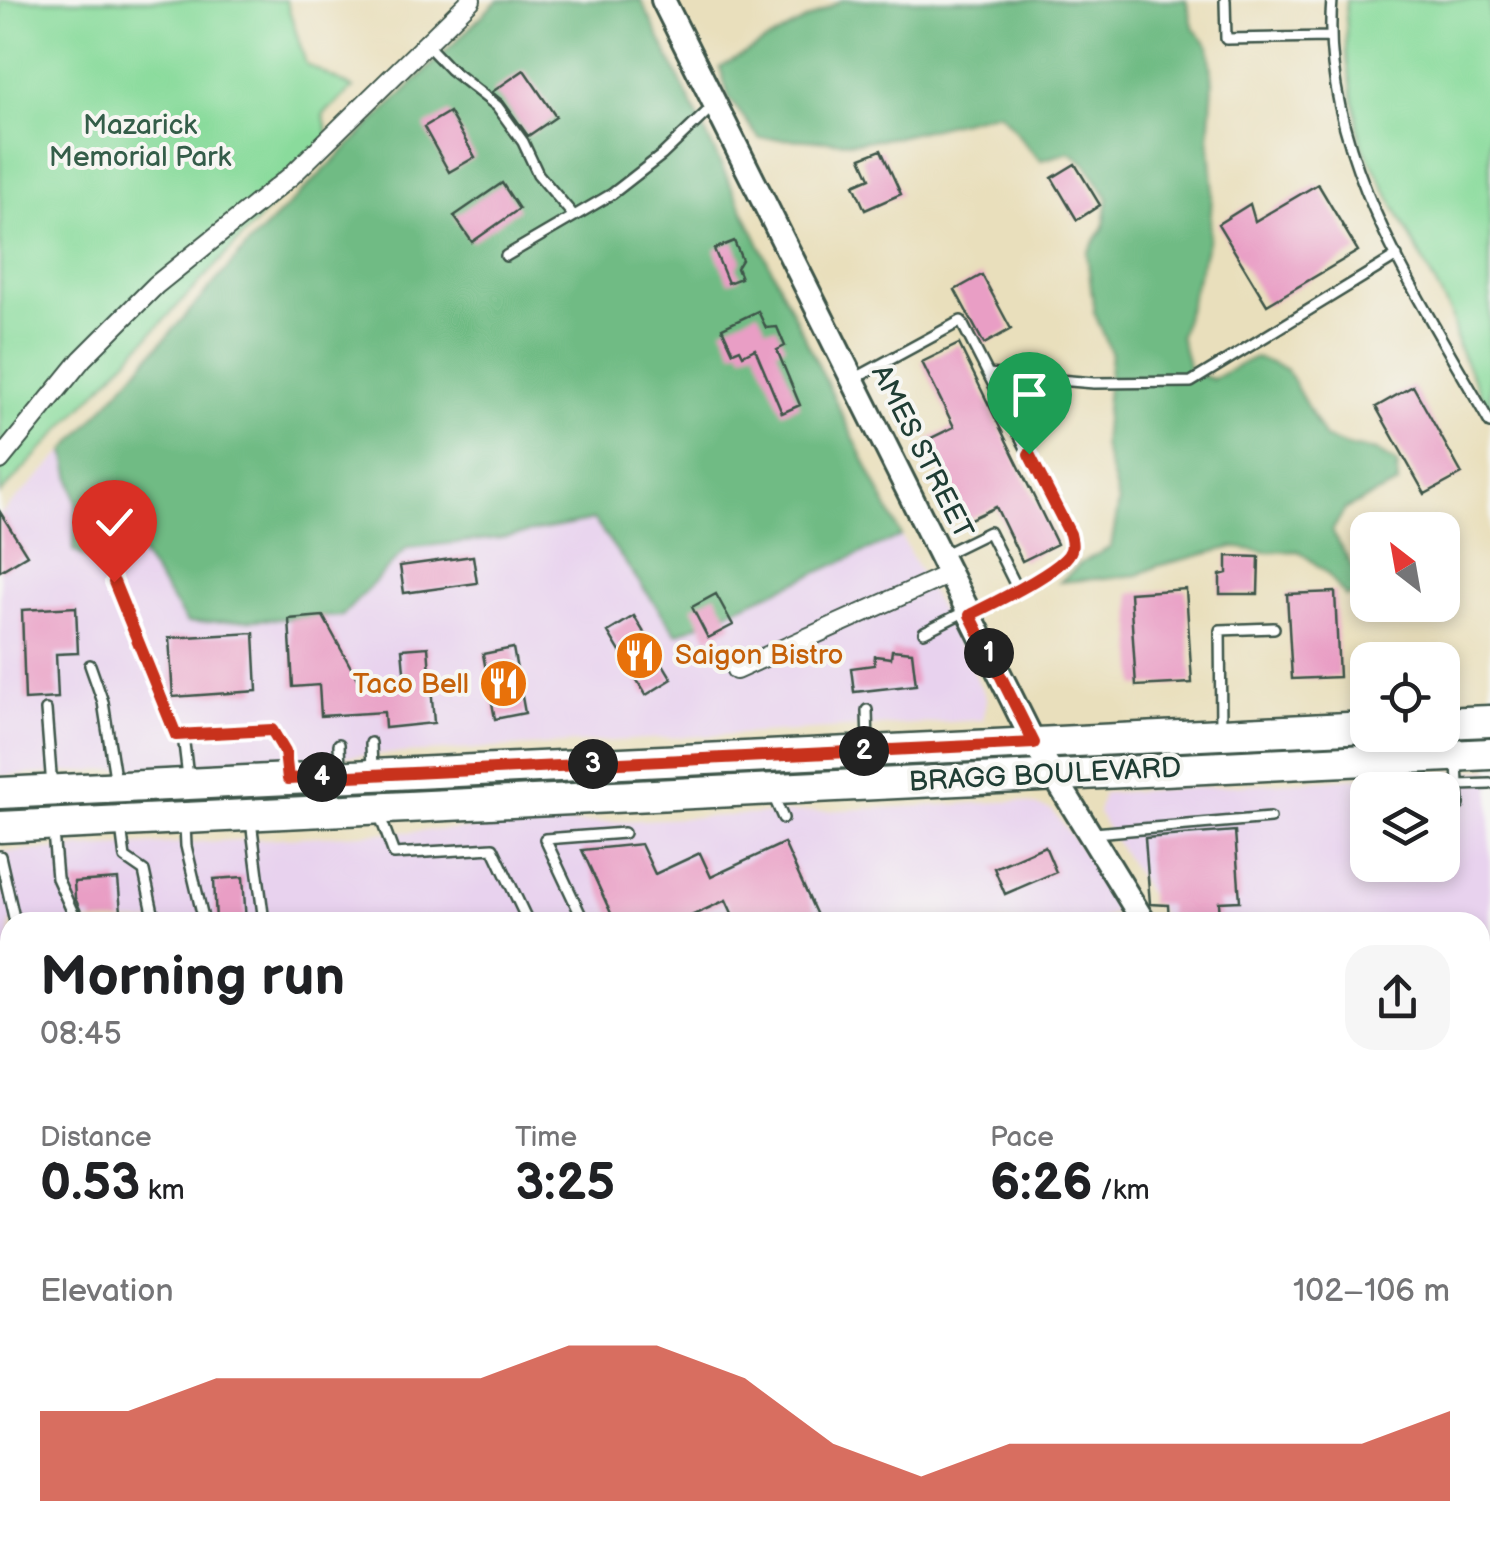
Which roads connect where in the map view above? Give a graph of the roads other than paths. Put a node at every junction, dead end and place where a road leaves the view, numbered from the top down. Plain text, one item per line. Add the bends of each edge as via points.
1 (471, 0) edge
2 (663, 0) edge
3 (1225, 0) edge
4 (1332, 0) edge
5 (1329, 37) junction
6 (426, 44) junction
7 (715, 104) junction
8 (574, 216) junction
9 (506, 256) dead end
10 (1397, 256) junction
11 (988, 374) junction
12 (853, 380) junction
13 (1490, 422) edge
14 (0, 460) edge
15 (945, 565) junction
16 (114, 582) dead end
17 (1018, 590) junction
18 (969, 612) junction
19 (1274, 628) dead end
20 (924, 632) dead end
21 (90, 664) dead end
22 (736, 670) dead end
23 (46, 710) dead end
24 (867, 710) dead end
25 (1490, 721) edge
26 (1460, 722) edge
27 (1350, 728) edge
28 (1222, 734) junction
29 (184, 735) junction
30 (371, 743) dead end
31 (1034, 743) junction
32 (338, 744) dead end
33 (868, 751) junction
34 (1490, 754) edge
35 (1457, 770) junction
36 (372, 775) junction
37 (1053, 775) junction
38 (341, 776) junction
39 (288, 779) junction
40 (188, 784) junction
41 (1490, 784) edge
42 (116, 787) junction
43 (770, 788) junction
44 (49, 790) junction
45 (0, 792) edge
46 (0, 808) edge
47 (378, 808) junction
48 (250, 814) junction
49 (184, 818) junction
50 (782, 818) dead end
51 (1270, 818) dead end
52 (120, 821) junction
53 (52, 824) junction
54 (0, 827) edge
55 (624, 833) dead end
56 (1089, 833) junction
57 (0, 856) edge
58 (3, 875) edge
59 (12, 912) edge
60 (72, 912) edge
61 (153, 912) edge
62 (202, 912) edge
63 (263, 912) edge
64 (523, 912) edge
65 (579, 912) edge
66 (1138, 912) edge

1 - 6 street
2 - 7 street, AMES STREET
3 - 5 lane via 1226,38
4 - 5 lane
5 - 10 lane via 1341,114
6 - 8 lane via 497,106 538,174
6 - 14 street via 291,176 156,285 82,358
7 - 8 lane via 650,165
7 - 12 street, AMES STREET
8 - 9 lane
10 - 11 lane via 1191,382
10 - 13 lane
11 - 12 lane via 960,321
11 - 17 lane via 1073,546 1070,555
12 - 15 street, AMES STREET
15 - 17 lane via 989,532
15 - 18 street, AMES STREET
15 - 22 street
16 - 29 lane via 176,735
17 - 18 lane
18 - 20 lane
18 - 31 street, AMES STREET
19 - 28 lane via 1220,630
21 - 42 lane
23 - 44 lane
24 - 33 lane
25 - 26 main road
27 - 28 main road, BRAGG BOULEVARD
28 - 31 main road, BRAGG BOULEVARD
29 - 39 lane via 272,730 285,752
29 - 40 lane
30 - 36 lane
31 - 33 main road, BRAGG BOULEVARD
31 - 37 street, AMES STREET
32 - 38 lane
33 - 36 main road, BRAGG BOULEVARD
34 - 35 main road, BRAGG BOULEVARD
35 - 37 main road, BRAGG BOULEVARD
35 - 41 lane
36 - 38 main road, BRAGG BOULEVARD
37 - 43 main road, BRAGG BOULEVARD
37 - 56 street, AMES STREET
38 - 39 main road, BRAGG BOULEVARD
39 - 40 main road, BRAGG BOULEVARD
40 - 42 main road, BRAGG BOULEVARD
42 - 44 main road, BRAGG BOULEVARD
43 - 47 main road, BRAGG BOULEVARD
43 - 50 lane
44 - 45 main road, BRAGG BOULEVARD
44 - 46 main road via 22,806
47 - 48 main road, BRAGG BOULEVARD
47 - 64 lane via 394,854 492,848
48 - 49 main road, BRAGG BOULEVARD
48 - 63 lane
49 - 52 main road, BRAGG BOULEVARD
49 - 62 lane
51 - 56 lane
52 - 53 main road, BRAGG BOULEVARD
52 - 61 lane via 125,858 144,871
53 - 54 main road, BRAGG BOULEVARD
53 - 60 lane via 56,878
55 - 65 lane via 546,839
56 - 66 street, AMES STREET
57 - 58 lane
58 - 59 lane

